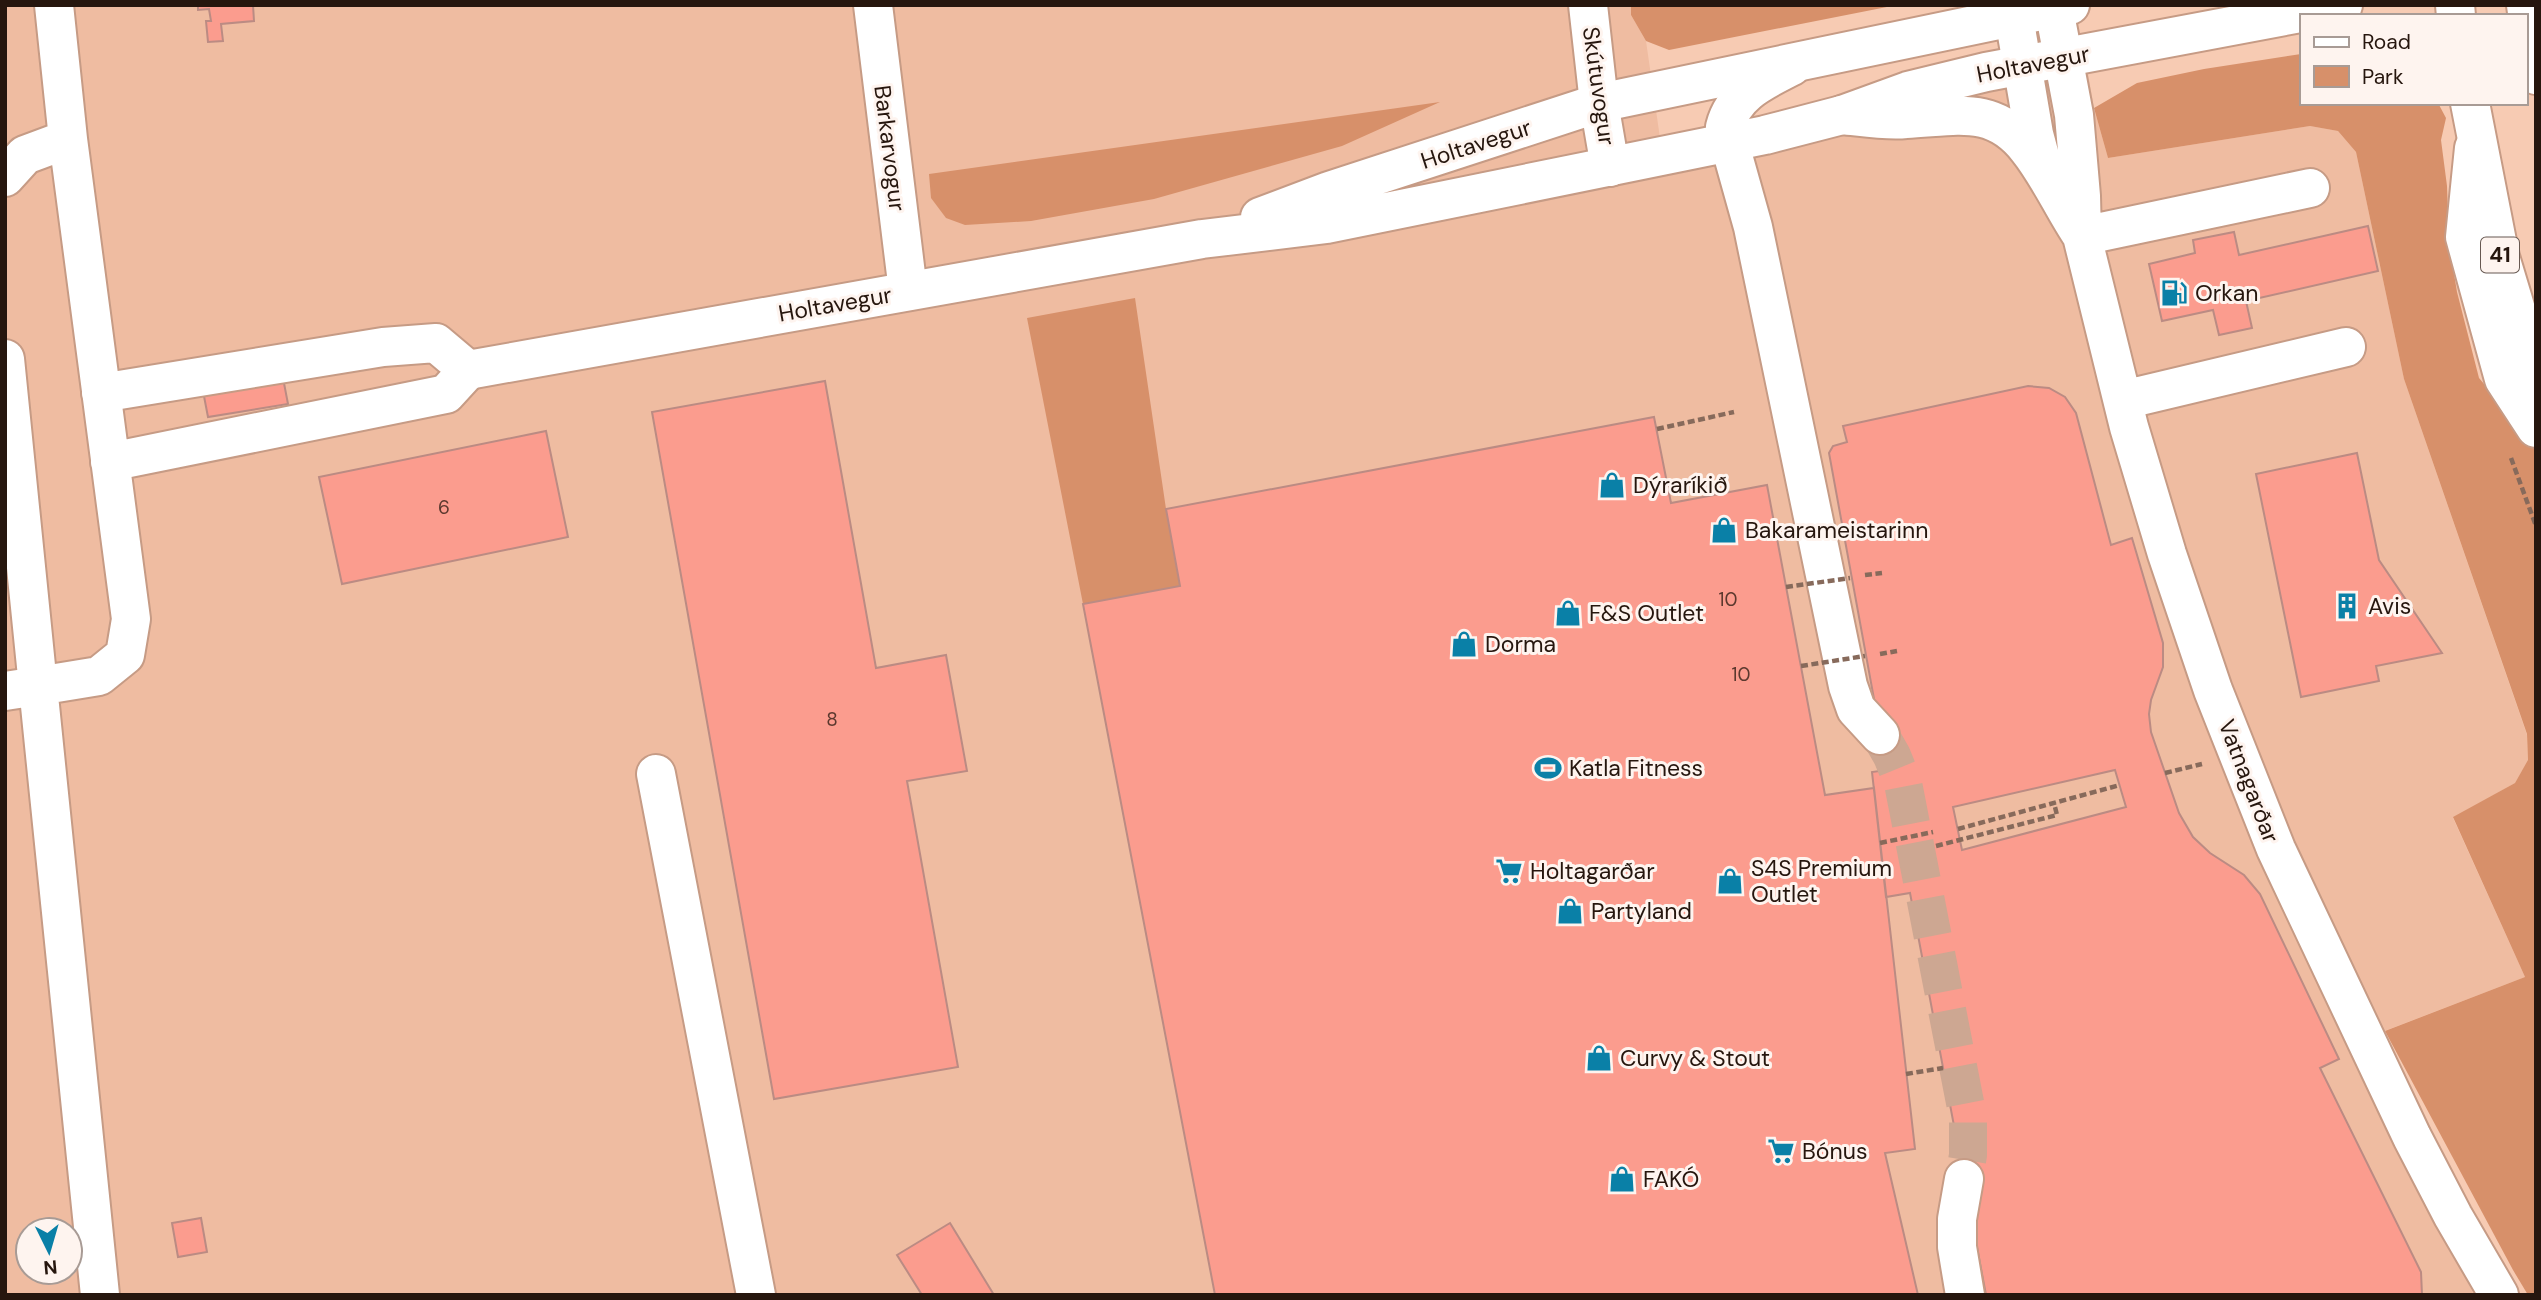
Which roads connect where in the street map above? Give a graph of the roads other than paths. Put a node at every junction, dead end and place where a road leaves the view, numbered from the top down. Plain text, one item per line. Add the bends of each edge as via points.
1 (54, 5) edge
2 (873, 5) edge
3 (1588, 5) edge
4 (2343, 5) edge
5 (2526, 5) edge
6 (2062, 7) edge
7 (2014, 17) junction
8 (2166, 40) junction
9 (2300, 41) edge
10 (2063, 58) junction
11 (1797, 63) junction
12 (2023, 65) junction
13 (2536, 75) edge
14 (1599, 103) junction
15 (2467, 113) edge
16 (1842, 115) junction
17 (68, 139) junction
18 (1727, 143) junction
19 (1610, 167) junction
20 (2045, 176) junction
21 (5, 177) edge
22 (2310, 188) dead end
23 (2082, 236) junction
24 (1202, 239) junction
25 (908, 292) junction
26 (2346, 347) dead end
27 (5, 359) edge
28 (468, 370) junction
29 (2536, 376) edge
30 (100, 393) junction
31 (2123, 400) junction
32 (2536, 428) edge
33 (110, 462) junction
34 (22, 688) edge
35 (1880, 735) tunnel mouth
36 (656, 774) dead end
37 (1964, 1179) tunnel mouth
38 (100, 1295) edge
39 (756, 1295) edge
40 (1965, 1295) edge
41 (2499, 1295) edge

1 - 17 main road
2 - 25 main road, Barkarvogur
3 - 14 main road, Skútuvogur
4 - 8 main road, Holtavegur
5 - 13 main road
6 - 7 main road, Holtavegur
6 - 10 main road, Vatnagarðar
7 - 11 main road, Holtavegur
7 - 12 main road, Vatnagarðar
8 - 9 main road via 2209,49
8 - 10 main road, Holtavegur
10 - 12 main road, Holtavegur
10 - 23 main road, Vatnagarðar via 2074,114
11 - 14 main road, Holtavegur
11 - 18 main road, Holtavegur via 1739,98 1725,127
12 - 16 main road, Holtavegur via 1908,91
12 - 20 main road, Vatnagarðar
14 - 19 main road, Skútuvogur
14 - 24 main road, Holtavegur via 1329,191
15 - 29 main road, 41 via 2500,257
15 - 32 main road via 2465,237 2504,379
16 - 18 main road, Holtavegur
16 - 20 main road, Vatnagarðar via 1903,120 1955,114 1987,117 2005,125 2028,148
17 - 21 main road via 25,155
17 - 30 main road
18 - 19 main road, Holtavegur
18 - 35 main road via 1747,199 1848,686 1856,709
19 - 24 main road, Holtavegur via 1327,224
20 - 23 main road, Vatnagarðar
22 - 23 main road
23 - 31 main road, Vatnagarðar
24 - 25 main road, Holtavegur
25 - 28 main road, Holtavegur
26 - 31 main road
27 - 34 main road
28 - 30 main road via 436,343 383,347
28 - 33 main road via 446,394
30 - 33 main road
31 - 41 main road, Vatnagarðar via 2175,579 2276,849 2412,1137
33 - 34 main road via 131,619 125,655 99,676
34 - 38 main road
36 - 39 main road
37 - 40 main road via 1957,1247

